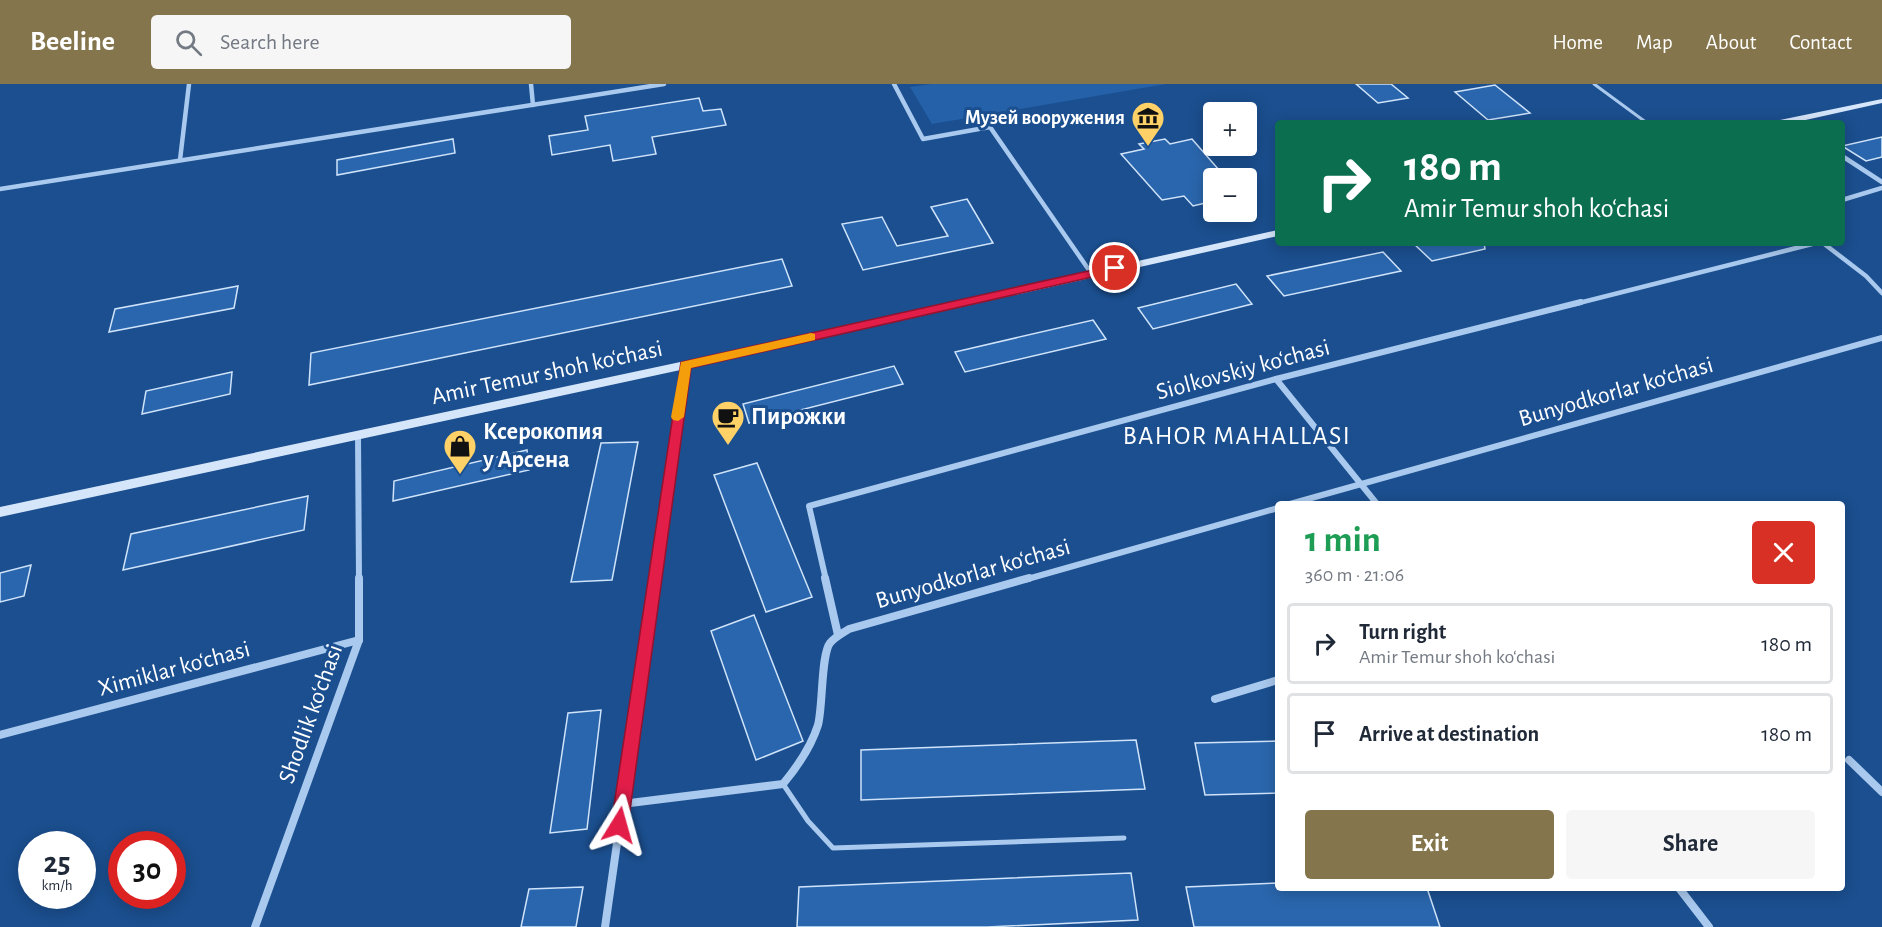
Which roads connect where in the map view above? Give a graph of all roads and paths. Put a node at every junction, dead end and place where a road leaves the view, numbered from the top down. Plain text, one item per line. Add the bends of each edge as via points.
1 (189, 84) edge
2 (531, 84) edge
3 (664, 84) edge
4 (894, 84) edge
5 (1594, 84) edge
6 (1882, 101) edge
7 (533, 105) junction
8 (1643, 120) edge
9 (1798, 120) edge
10 (1845, 158) edge
11 (180, 160) junction
12 (1882, 182) edge
13 (1882, 188) edge
14 (0, 189) edge
15 (1845, 199) edge
16 (1275, 234) edge
17 (1804, 246) edge
18 (1827, 246) edge
19 (1091, 273) junction
20 (1882, 293) edge
21 (1882, 338) edge
22 (685, 365) junction
23 (1276, 379) junction
24 (358, 435) junction
25 (1361, 484) junction
26 (1301, 501) edge
27 (1375, 501) edge
28 (1275, 508) edge
29 (0, 512) edge
30 (838, 635) junction
31 (359, 640) junction
32 (1275, 681) edge
33 (1215, 699) dead end
34 (0, 735) edge
35 (1850, 760) dead end
36 (783, 784) junction
37 (1882, 792) edge
38 (622, 804) junction
39 (1124, 838) dead end
40 (1681, 891) edge
41 (255, 927) edge
42 (605, 927) edge
43 (1709, 927) edge

1 - 11 street
2 - 7 street
3 - 7 street
4 - 19 street via 924,139 990,127
5 - 8 lane
6 - 9 main road
7 - 11 street
10 - 12 street
11 - 14 street
13 - 15 street
16 - 19 main road, Amir Temur shoh ko‘chasi
17 - 23 street, Siolkovskiy ko‘chasi
18 - 20 street
19 - 22 main road, Amir Temur shoh ko‘chasi
21 - 25 street, Bunyodkorlar ko‘chasi
22 - 24 main road, Amir Temur shoh ko‘chasi
22 - 38 street
23 - 25 street
23 - 30 street, Siolkovskiy ko‘chasi via 809,506
24 - 29 main road, Amir Temur shoh ko‘chasi
24 - 31 street, Shodlik ko‘chasi
25 - 26 street, Bunyodkorlar ko‘chasi
25 - 27 street
28 - 30 street, Bunyodkorlar ko‘chasi
30 - 36 street via 826,653 820,726 802,762
31 - 34 street, Ximiklar ko‘chasi
31 - 41 street, Shodlik ko‘chasi
32 - 33 street
35 - 37 street
36 - 38 street
36 - 39 lane via 808,821 833,848
38 - 42 street
40 - 43 street

